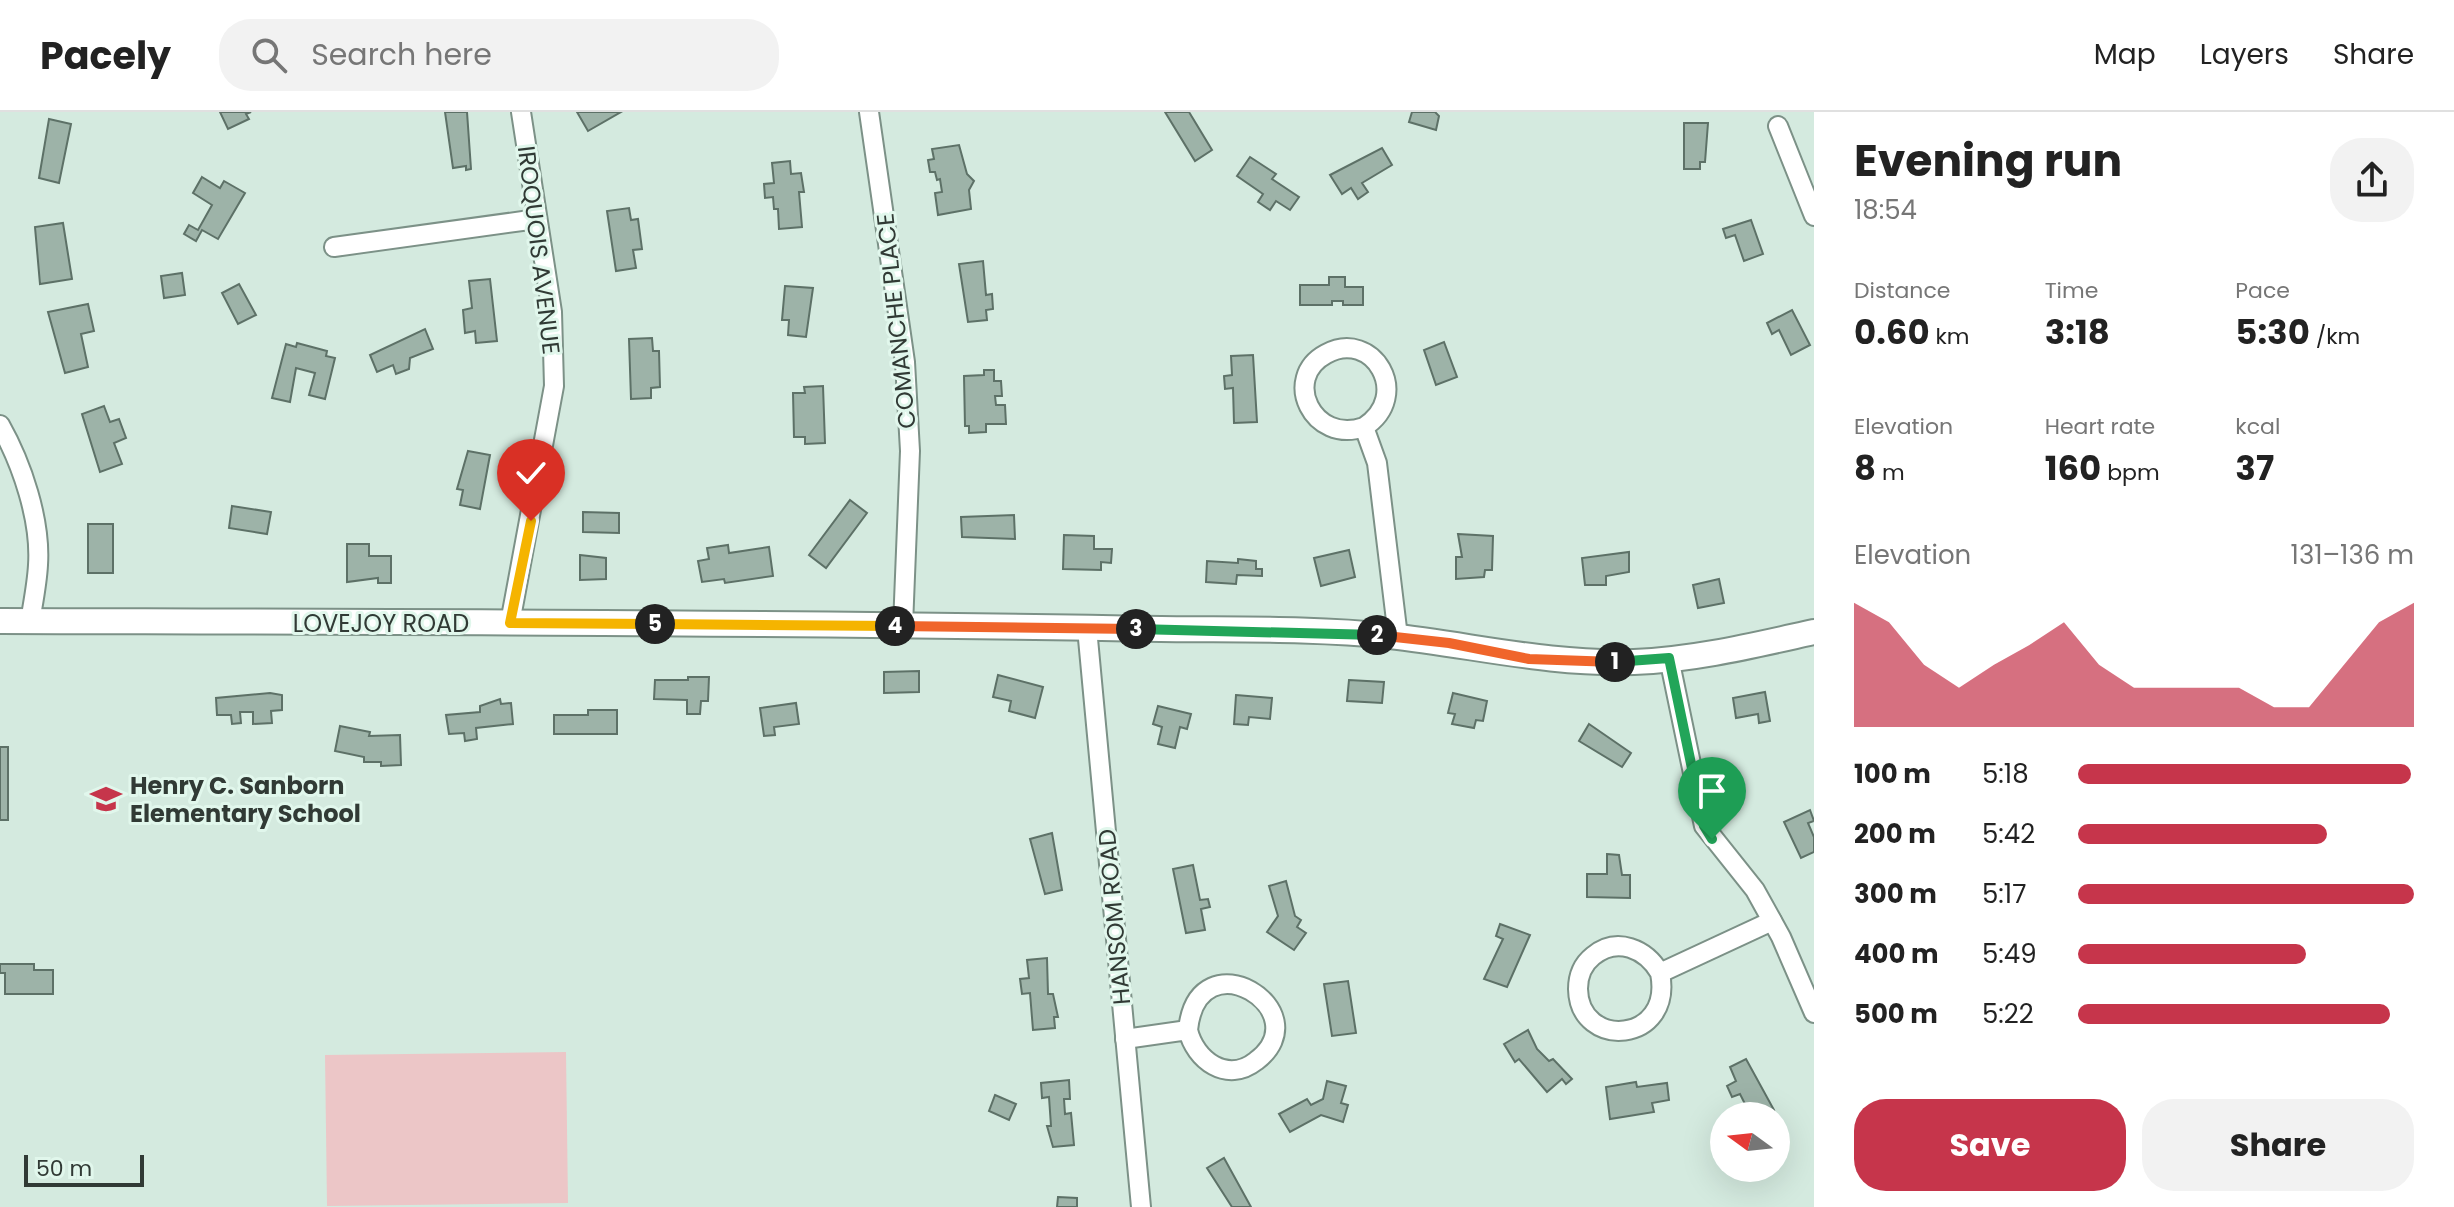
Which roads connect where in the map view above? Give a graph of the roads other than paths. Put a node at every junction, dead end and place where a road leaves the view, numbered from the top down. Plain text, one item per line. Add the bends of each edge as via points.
1 (521, 112) edge
2 (869, 112) edge
3 (1778, 126) dead end
4 (1814, 216) edge
5 (537, 219) junction
6 (334, 247) dead end
7 (0, 425) edge
8 (1364, 427) junction
9 (0, 621) edge
10 (30, 622) junction
11 (510, 623) junction
12 (903, 626) junction
13 (1087, 628) junction
14 (1814, 632) edge
15 (1398, 637) junction
16 (1669, 658) junction
17 (1772, 921) junction
18 (1660, 973) junction
19 (1814, 1013) edge
20 (1188, 1030) junction
21 (1125, 1039) junction
22 (1141, 1207) edge

1 - 5 street, IROQUOIS AVENUE
2 - 12 street, COMANCHE PLACE via 905,362 910,451
3 - 4 street
5 - 6 street
5 - 11 street, IROQUOIS AVENUE via 552,312 554,386
7 - 10 street via 17,462 37,534
8 - 8 street via 1383,407 1383,371 1362,352 1326,354 1306,380 1308,405 1331,428
8 - 15 street via 1377,463
9 - 10 main road, LOVEJOY ROAD
10 - 11 main road, LOVEJOY ROAD
11 - 12 main road, LOVEJOY ROAD
12 - 13 main road, LOVEJOY ROAD
13 - 15 main road, LOVEJOY ROAD
13 - 21 street, HANSOM ROAD
14 - 16 main road, LOVEJOY ROAD
15 - 16 main road, LOVEJOY ROAD via 1529,659
16 - 17 street via 1704,826 1746,875
17 - 18 street
17 - 19 street
18 - 18 street via 1642,952 1615,946 1590,959 1578,984 1578,998 1584,1011 1605,1029 1633,1030 1655,1013 1661,1001
20 - 20 street via 1194,1004 1204,993 1228,983 1264,999 1274,1025 1265,1053 1240,1069 1225,1070 1199,1057
20 - 21 street
21 - 22 street, HANSOM ROAD

